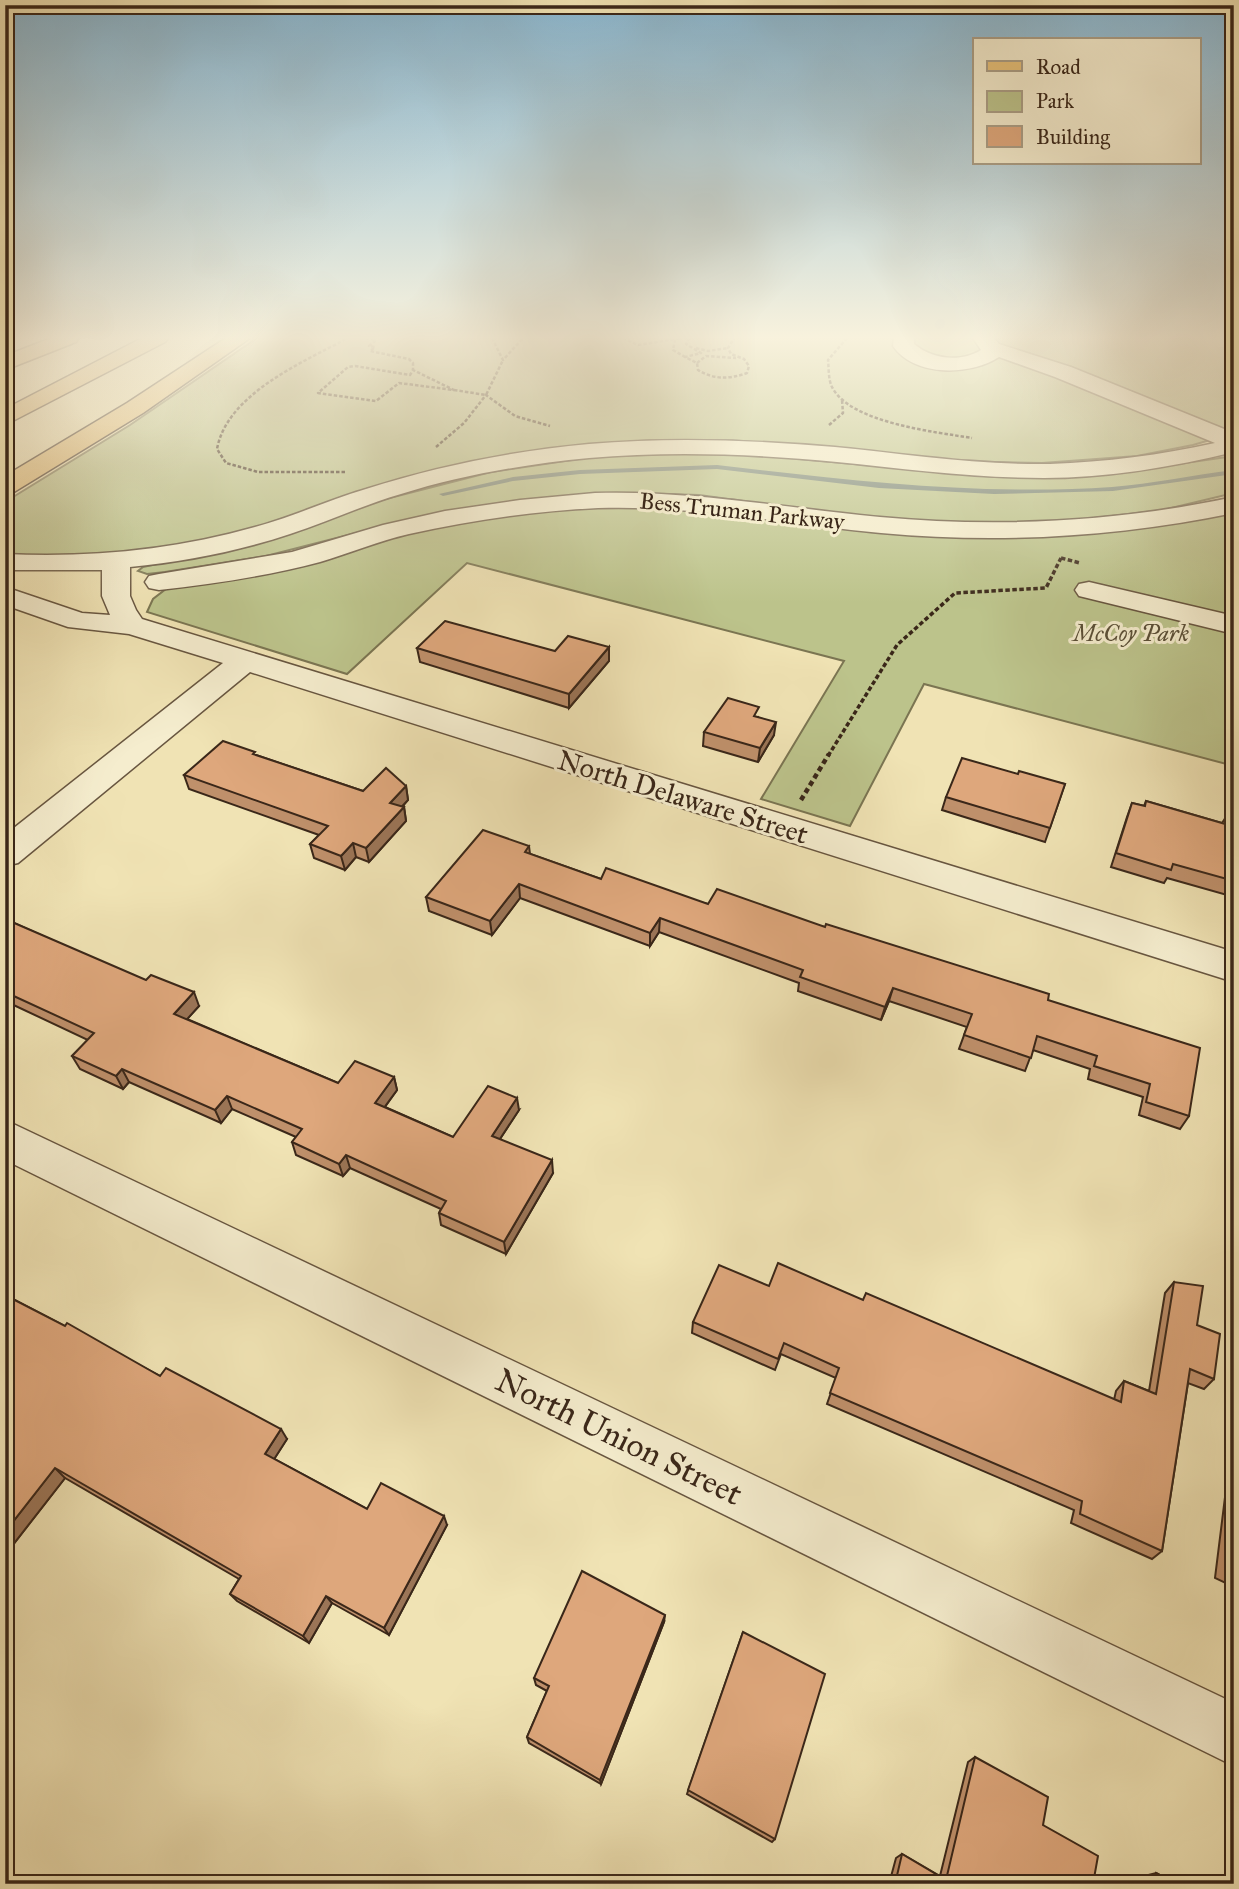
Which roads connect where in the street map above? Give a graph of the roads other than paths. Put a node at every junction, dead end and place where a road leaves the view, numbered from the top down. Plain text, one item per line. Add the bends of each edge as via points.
1 (105, 426) edge
2 (1192, 426) edge
3 (1234, 444) edge
4 (5, 487) edge
5 (1234, 505) edge
6 (5, 562) edge
7 (116, 573) junction
8 (5, 585) edge
9 (1089, 590) dead end
10 (5, 595) edge
11 (132, 625) junction
12 (1234, 625) edge
13 (244, 661) junction
14 (5, 854) edge
15 (1234, 967) edge
16 (5, 1139) edge
17 (1234, 1735) edge

1 - 4 main road
2 - 3 street
3 - 7 street, Bess Truman Parkway via 1147,463 1048,471 733,447 563,454 427,478 269,532
5 - 7 street, Bess Truman Parkway via 1129,523 969,530 883,525 677,501 560,503 420,524 310,556 168,581
6 - 7 street, Bess Truman Parkway
7 - 8 street, Bess Truman Parkway via 44,587
7 - 11 street via 120,612
9 - 12 street
10 - 11 street, North Delaware Street via 78,621
11 - 13 street, North Delaware Street
13 - 14 street
13 - 15 street, North Delaware Street
16 - 17 street, North Union Street

